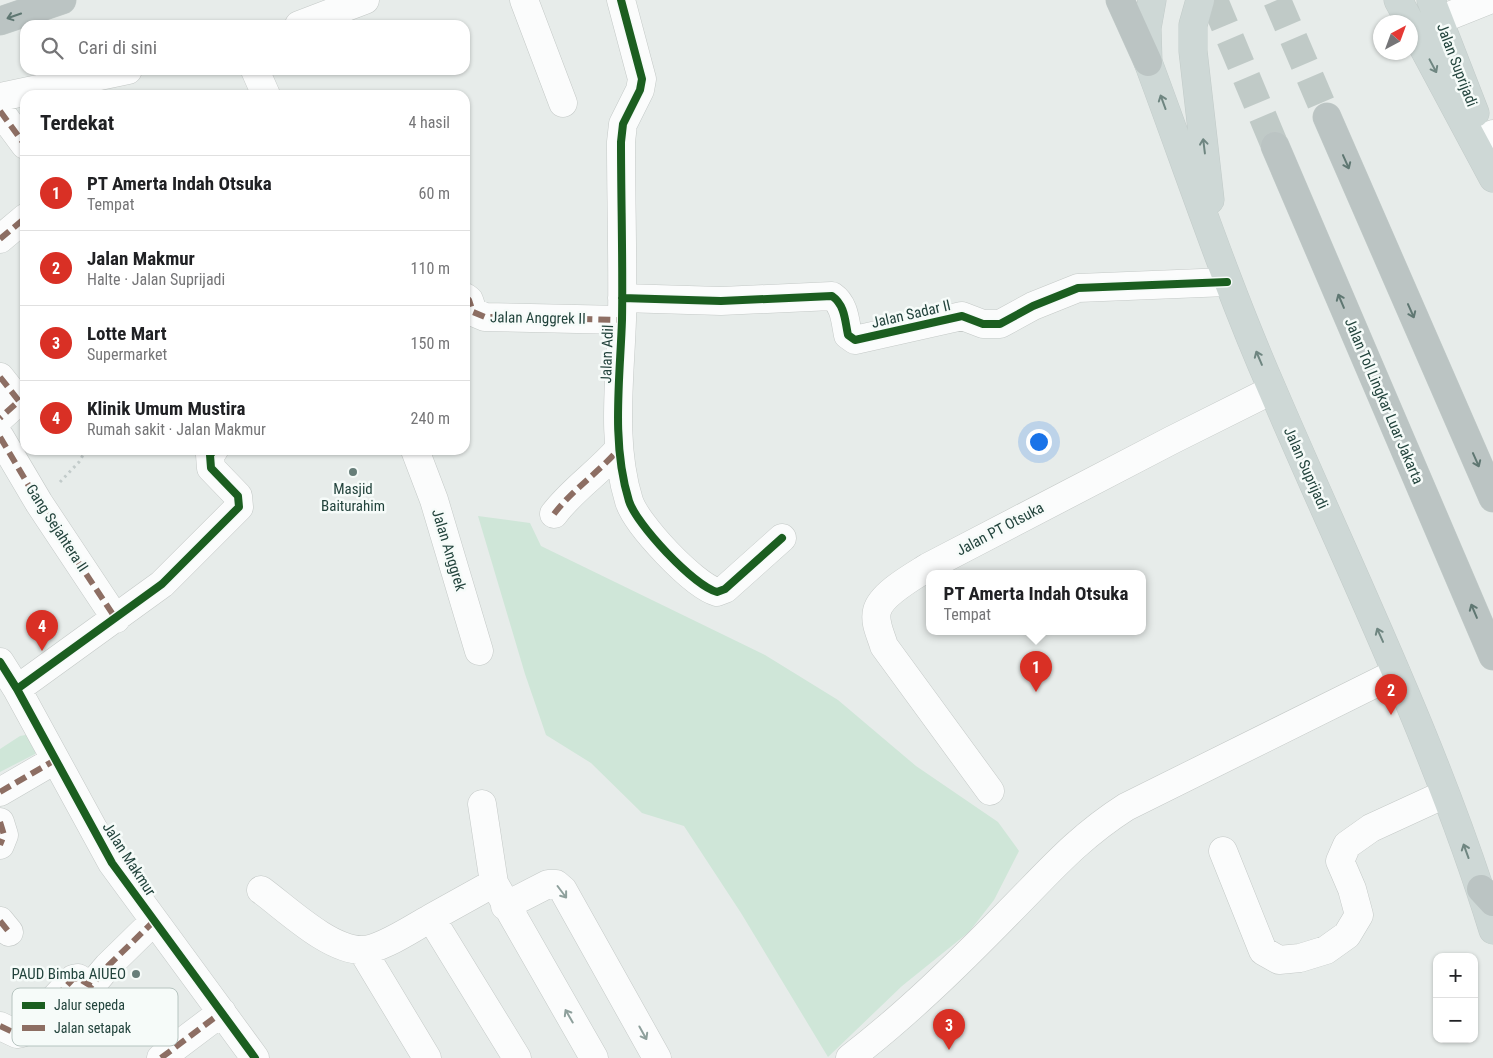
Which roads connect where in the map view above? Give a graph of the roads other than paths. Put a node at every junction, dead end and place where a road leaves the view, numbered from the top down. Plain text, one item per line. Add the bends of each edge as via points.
1 (62, 0) edge
2 (365, 0) edge
3 (524, 0) edge
4 (621, 0) edge
5 (1120, 0) edge
6 (1138, 0) edge
7 (1152, 0) edge
8 (1200, 0) edge
9 (1398, 0) edge
10 (1489, 0) edge
11 (1435, 10) edge
12 (1406, 15) edge
13 (312, 20) edge
14 (0, 21) edge
15 (1418, 38) edge
16 (1148, 62) junction
17 (104, 75) edge
18 (257, 75) edge
19 (33, 90) edge
20 (264, 90) edge
21 (20, 93) edge
22 (0, 97) edge
23 (563, 103) dead end
24 (0, 110) edge
25 (1326, 117) tunnel mouth
26 (20, 138) edge
27 (1490, 143) edge
28 (1275, 146) tunnel mouth
29 (1493, 178) edge
30 (20, 222) edge
31 (0, 239) edge
32 (1216, 246) junction
33 (1227, 282) junction
34 (470, 303) edge
35 (622, 309) junction
36 (0, 377) edge
37 (1272, 390) junction
38 (0, 418) edge
39 (0, 437) edge
40 (618, 450) junction
41 (210, 455) edge
42 (418, 455) edge
43 (1493, 498) edge
44 (554, 514) dead end
45 (782, 538) dead end
46 (116, 619) junction
47 (480, 651) dead end
48 (1493, 656) edge
49 (0, 662) edge
50 (1396, 673) junction
51 (17, 689) junction
52 (55, 760) junction
53 (990, 790) dead end
54 (0, 792) edge
55 (1445, 794) junction
56 (482, 804) dead end
57 (0, 822) edge
58 (0, 845) edge
59 (1223, 851) dead end
60 (261, 890) dead end
61 (500, 895) junction
62 (1487, 896) edge
63 (431, 918) junction
64 (154, 921) junction
65 (1493, 930) edge
66 (362, 950) junction
67 (65, 988) edge
68 (222, 1012) junction
69 (0, 1026) edge
70 (12, 1032) edge
71 (178, 1045) edge
72 (177, 1046) edge
73 (161, 1058) edge
74 (255, 1058) edge
75 (427, 1058) edge
76 (517, 1058) edge
77 (594, 1058) edge
78 (657, 1058) edge
79 (850, 1058) edge

1 -> 14 highway
2 - 13 street
3 - 23 street
4 - 35 street, Jalan Adil via 642,79 623,124 620,142
5 - 16 highway
6 - 16 highway
7 - 16 main road, Jalan Suprijadi via 1147,28
32 -> 8 main road via 1193,51 1193,25
9 - 12 main road
10 - 11 street
11 - 27 main road, Jalan Suprijadi
15 -> 29 main road
32 -> 16 main road, Jalan Suprijadi
17 - 19 street
18 - 20 street
21 - 22 street
24 - 26 street
25 -> 43 highway
48 -> 28 highway, Jalan Tol Lingkar Luar Jakarta
30 - 31 street
32 - 33 main road, Jalan Suprijadi
33 - 35 street, Jalan Sadar II via 1078,288 1033,306 1000,324 983,324 962,316 855,340 848,335 839,300 832,296
37 -> 33 main road, Jalan Suprijadi
34 - 35 street, Jalan Anggrek II via 473,312 485,317
35 - 40 street, Jalan Adil
36 - 38 street via 19,401
50 -> 37 main road, Jalan Suprijadi
37 - 53 street, Jalan PT Otsuka via 928,567 894,590 880,605 877,624 884,646
39 - 46 street, Gang Sejahtera II
40 - 44 street via 596,474 567,497
40 - 45 street, Jalan Adil via 634,514 682,566 714,591 725,589
41 - 46 street via 210,468 238,496 239,507 162,584
42 - 47 street, Jalan Anggrek
46 - 51 street
49 - 51 street, Jalan Makmur
50 - 55 main road, Jalan Suprijadi
50 - 79 street via 1126,807 1099,825 1072,847 952,967
51 - 52 street, Jalan Makmur
52 - 54 street
52 - 64 street, Jalan Makmur via 112,863
55 - 59 street via 1371,828 1347,845 1340,861 1359,915 1347,935 1326,950 1300,958 1279,960 1263,951
62 -> 55 main road, Jalan Suprijadi
56 - 61 street
57 - 58 street via 4,835
60 - 66 street via 327,939
61 - 63 street
77 -> 61 street
61 -> 78 street via 548,884 556,884 563,890
62 - 65 main road, Jalan Suprijadi
63 - 66 street via 377,946
63 - 76 street
64 - 67 street via 91,986 78,978
64 - 68 street, Jalan Makmur
66 - 75 street
68 - 71 street
68 - 74 street, Jalan Makmur
69 - 70 street
72 - 73 street

